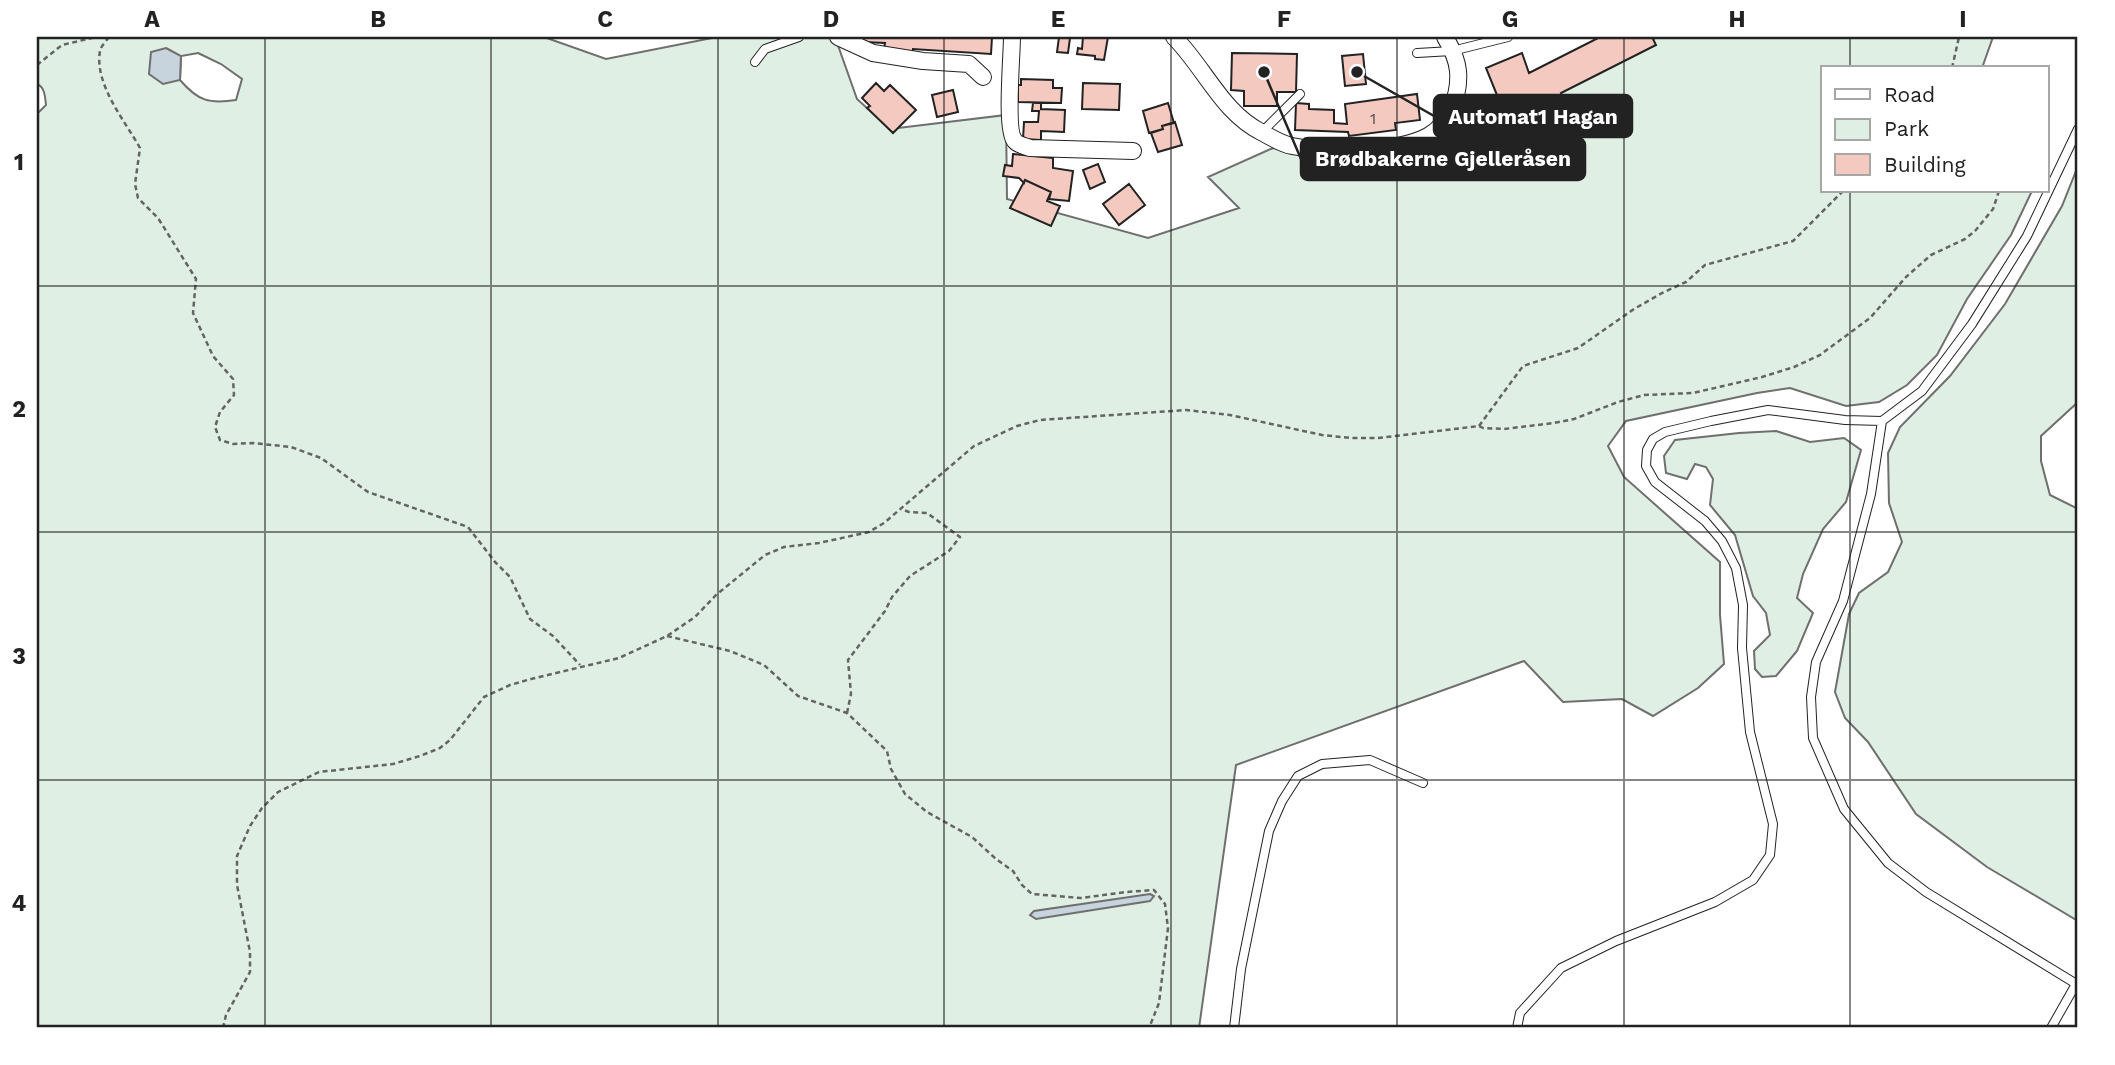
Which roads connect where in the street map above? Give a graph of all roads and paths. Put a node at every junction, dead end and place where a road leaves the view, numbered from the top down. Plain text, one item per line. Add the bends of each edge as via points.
1 (96, 37) edge
2 (108, 37) edge
3 (799, 37) edge
4 (838, 37) edge
5 (1012, 37) edge
6 (1174, 37) edge
7 (1508, 37) edge
8 (1959, 37) edge
9 (1451, 41) edge
10 (1417, 53) dead end
11 (755, 62) dead end
12 (37, 65) edge
13 (1952, 66) edge
14 (984, 77) dead end
15 (1300, 94) dead end
16 (2078, 129) edge
17 (1261, 133) junction
18 (1133, 151) dead end
19 (1842, 192) edge
20 (2000, 192) edge
21 (2048, 192) edge
22 (2048, 192) edge
23 (1882, 421) junction
24 (1479, 426) junction
25 (900, 509) junction
26 (667, 636) junction
27 (580, 666) junction
28 (847, 713) junction
29 (1423, 783) dead end
30 (2077, 984) edge
31 (223, 1028) edge
32 (1149, 1028) edge
33 (1234, 1028) edge
34 (1517, 1028) edge
35 (2051, 1028) edge

1 - 12 path via 62,45
2 - 27 path via 100,49 100,66 108,97 140,148 135,184 138,198 158,218 196,279 193,313 213,356 233,379 234,395 215,427 220,440 290,447 311,454 368,492 468,527 510,577 530,619 554,636
3 - 11 lane via 765,49
4 - 14 street via 873,53 969,64
5 - 18 street via 1009,115 1015,141 1030,148
6 - 17 street via 1230,109
7 - 9 lane
8 - 13 path
9 - 10 lane
9 - 17 street via 1458,70 1454,100 1447,118 1431,135 1400,145 1324,150 1289,145
15 - 17 lane
16 - 21 lane
19 - 24 path via 1793,241 1704,265 1686,282 1634,309 1578,348 1523,366
20 - 24 path via 1975,231 1931,255 1870,318 1820,355 1794,367 1693,393 1644,395 1555,423 1504,429
22 - 23 lane via 2027,236 1972,324 1922,391
23 - 30 lane via 1871,494 1843,601 1816,662 1811,698 1813,738 1844,809 1888,863 1926,892
23 - 34 lane via 1768,410 1665,432 1653,439 1646,466 1655,482 1705,521 1736,568 1743,605 1750,732 1773,824 1770,855 1753,880 1715,902 1561,968 1520,1013
24 - 25 path via 1351,438 1186,410 1040,420 974,446
25 - 26 path via 869,532 784,547 765,555
25 - 28 path via 927,513 960,537 949,551 910,576 848,660 851,694
26 - 27 path via 619,657
26 - 28 path via 730,651 764,665 798,696
27 - 31 path via 484,697 440,748 393,764 319,772 278,792 262,808 237,856 250,972
28 - 32 path via 887,751 905,794 972,837 1013,871 1032,894 1081,898 1154,890 1165,904 1168,928 1159,1003
29 - 33 lane via 1370,760 1322,764 1298,776 1269,831
30 - 35 lane

